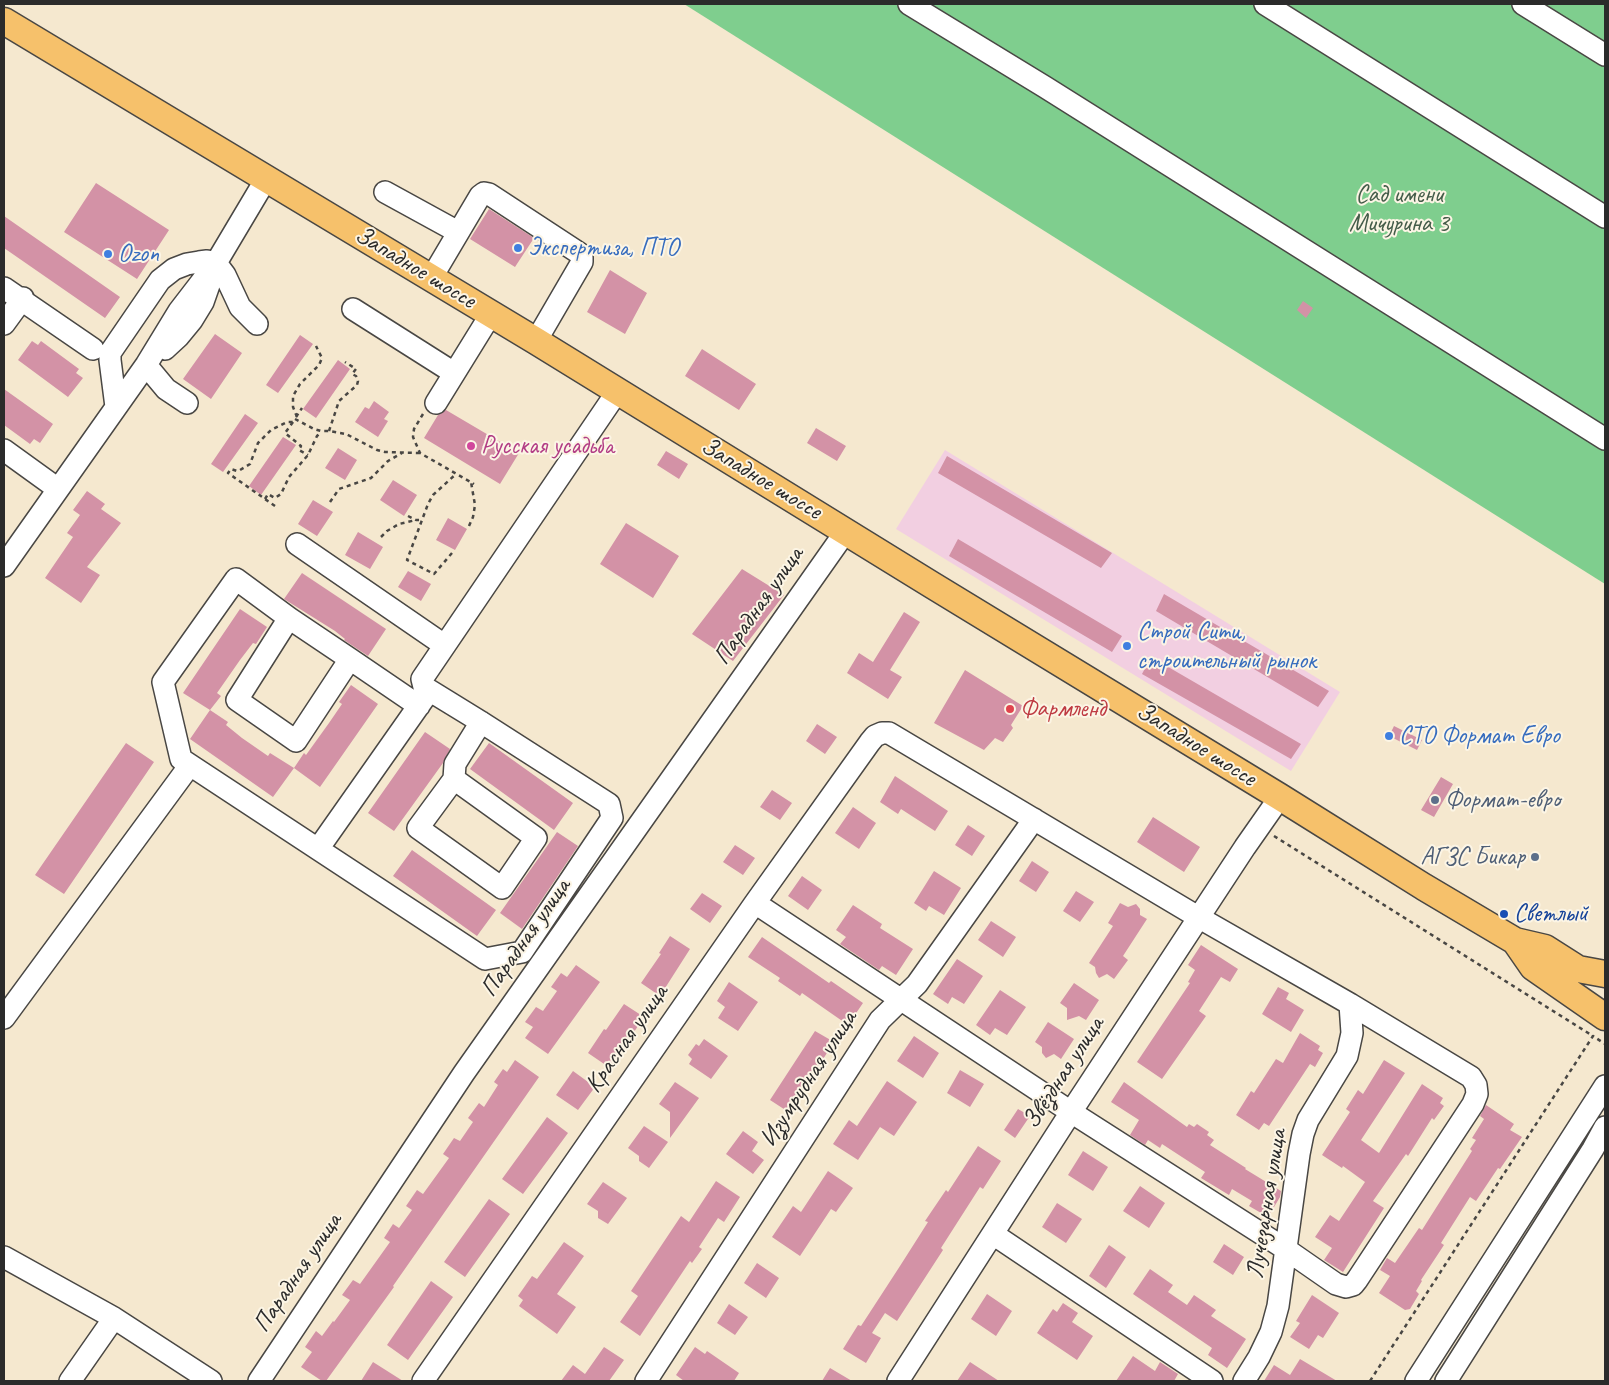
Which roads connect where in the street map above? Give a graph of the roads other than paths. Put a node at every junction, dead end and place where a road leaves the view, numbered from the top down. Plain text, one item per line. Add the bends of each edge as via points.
1 (909, 4) edge
2 (1265, 4) edge
3 (1523, 4) edge
4 (4, 21) edge
5 (1605, 55) edge
6 (266, 179) junction
7 (385, 192) dead end
8 (1605, 217) edge
9 (458, 232) junction
10 (216, 263) junction
11 (432, 277) junction
12 (16, 295) edge
13 (353, 309) dead end
14 (491, 314) junction
15 (4, 324) edge
16 (257, 324) dead end
17 (536, 341) junction
18 (93, 349) dead end
19 (146, 365) junction
20 (454, 373) junction
21 (618, 392) junction
22 (188, 403) dead end
23 (436, 403) road end
24 (116, 407) junction
25 (1605, 439) edge
26 (4, 450) edge
27 (58, 489) junction
28 (846, 531) junction
29 (297, 544) dead end
30 (4, 566) edge
31 (289, 618) junction
32 (444, 645) junction
33 (350, 659) junction
34 (424, 698) junction
35 (481, 722) junction
36 (190, 765) junction
37 (454, 779) junction
38 (1280, 796) junction
39 (1034, 819) junction
40 (318, 849) junction
41 (755, 903) junction
42 (1198, 917) junction
43 (1515, 941) junction
44 (1578, 969) junction
45 (1605, 974) edge
46 (1605, 986) edge
47 (901, 999) junction
48 (1350, 1004) junction
49 (4, 1018) edge
50 (1601, 1023) edge
51 (1605, 1086) edge
52 (1071, 1112) junction
53 (1605, 1127) edge
54 (992, 1234) junction
55 (1287, 1250) junction
56 (4, 1257) edge
57 (114, 1318) junction
58 (906, 1378) edge
59 (70, 1381) edge
60 (212, 1381) edge
61 (259, 1381) edge
62 (423, 1381) edge
63 (646, 1381) edge
64 (1212, 1381) edge
65 (1244, 1381) edge
66 (1416, 1381) edge
67 (1446, 1381) edge

1 - 25 street
2 - 8 street
3 - 5 street
4 - 6 main road, Западное шоссе
6 - 10 street
6 - 11 main road, Западное шоссе
7 - 9 street
9 - 11 street
9 - 17 street via 480,196 486,193 581,255 582,262
10 - 16 street via 240,307
10 - 19 street via 203,302 192,320
10 - 24 street via 187,264 160,280 115,344 110,360
11 - 14 main road, Западное шоссе
12 - 15 street
12 - 18 street
13 - 20 street
14 - 17 main road, Западное шоссе
14 - 20 street
17 - 21 main road, Западное шоссе
19 - 22 street via 166,389
19 - 24 street
20 - 23 street
21 - 28 main road, Западное шоссе
21 - 32 street
24 - 27 street
26 - 27 street
27 - 30 street
28 - 38 main road, Западное шоссе
28 - 61 street, Парадная улица via 464,1073
29 - 32 street
31 - 33 street
31 - 33 street via 237,700 296,741
31 - 36 street via 236,579 163,682 181,759
32 - 34 street via 422,679
33 - 34 street
34 - 35 street
34 - 40 street
35 - 37 street via 455,764
35 - 40 street via 609,804 612,818 522,952 485,959
36 - 40 street
36 - 49 street
37 - 37 street via 418,828 502,888 536,838
38 - 42 street, Звёздная улица
38 - 43 main road, Западное шоссе
39 - 41 street, Красная улица via 896,736 882,733 870,742
39 - 42 street
39 - 47 street, Изумрудная улица via 917,984
41 - 47 street
41 - 62 street, Красная улица
42 - 48 street
42 - 52 street, Звёздная улица
43 - 44 main road, Западное шоссе via 1545,948
43 - 50 main road, Западное шоссе via 1533,967
44 - 45 main road
44 - 46 street, Западное шоссе
47 - 52 street
47 - 63 street, Изумрудная улица via 880,1020
48 - 55 street, Лучезарная улица via 1352,1033 1347,1056 1308,1120 1303,1134
48 - 55 street via 1471,1077 1477,1094 1353,1285 1336,1284
51 - 66 street
52 - 54 street, Звёздная улица
52 - 55 street
53 - 67 street
54 - 58 street, Звёздная улица
54 - 64 street
55 - 65 street, Лучезарная улица via 1271,1332
56 - 57 street
57 - 59 street
57 - 60 street

